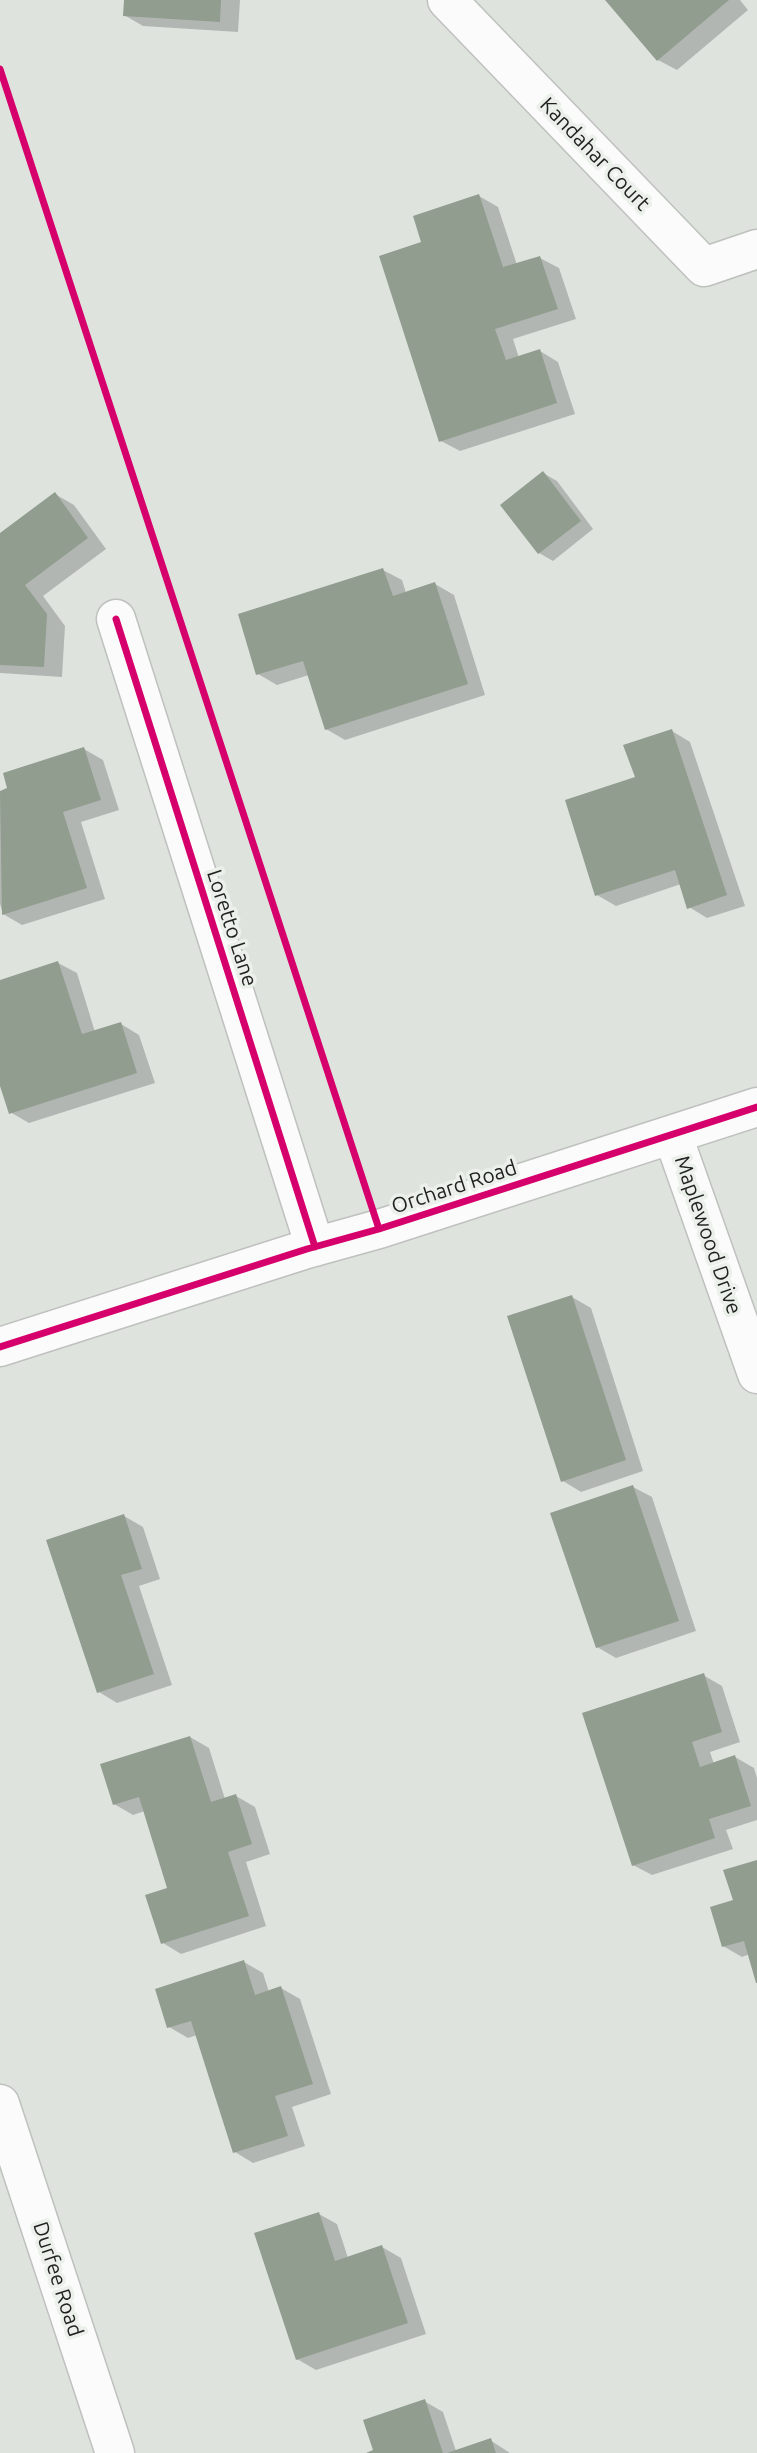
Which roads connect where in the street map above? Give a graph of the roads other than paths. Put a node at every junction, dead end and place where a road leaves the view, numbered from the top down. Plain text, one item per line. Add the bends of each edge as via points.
1 (447, 0) edge
2 (757, 249) edge
3 (116, 619) dead end
4 (757, 1107) edge
5 (673, 1136) junction
6 (315, 1247) junction
7 (0, 1347) edge
8 (757, 1374) edge
9 (0, 2104) edge
10 (115, 2453) edge

1 - 2 street, Kandahar Court via 704,267
3 - 6 street, Loretto Lane
4 - 5 street, Orchard Road
5 - 6 street, Orchard Road
5 - 8 street, Maplewood Drive
6 - 7 street, Orchard Road
9 - 10 street, Durfee Road

